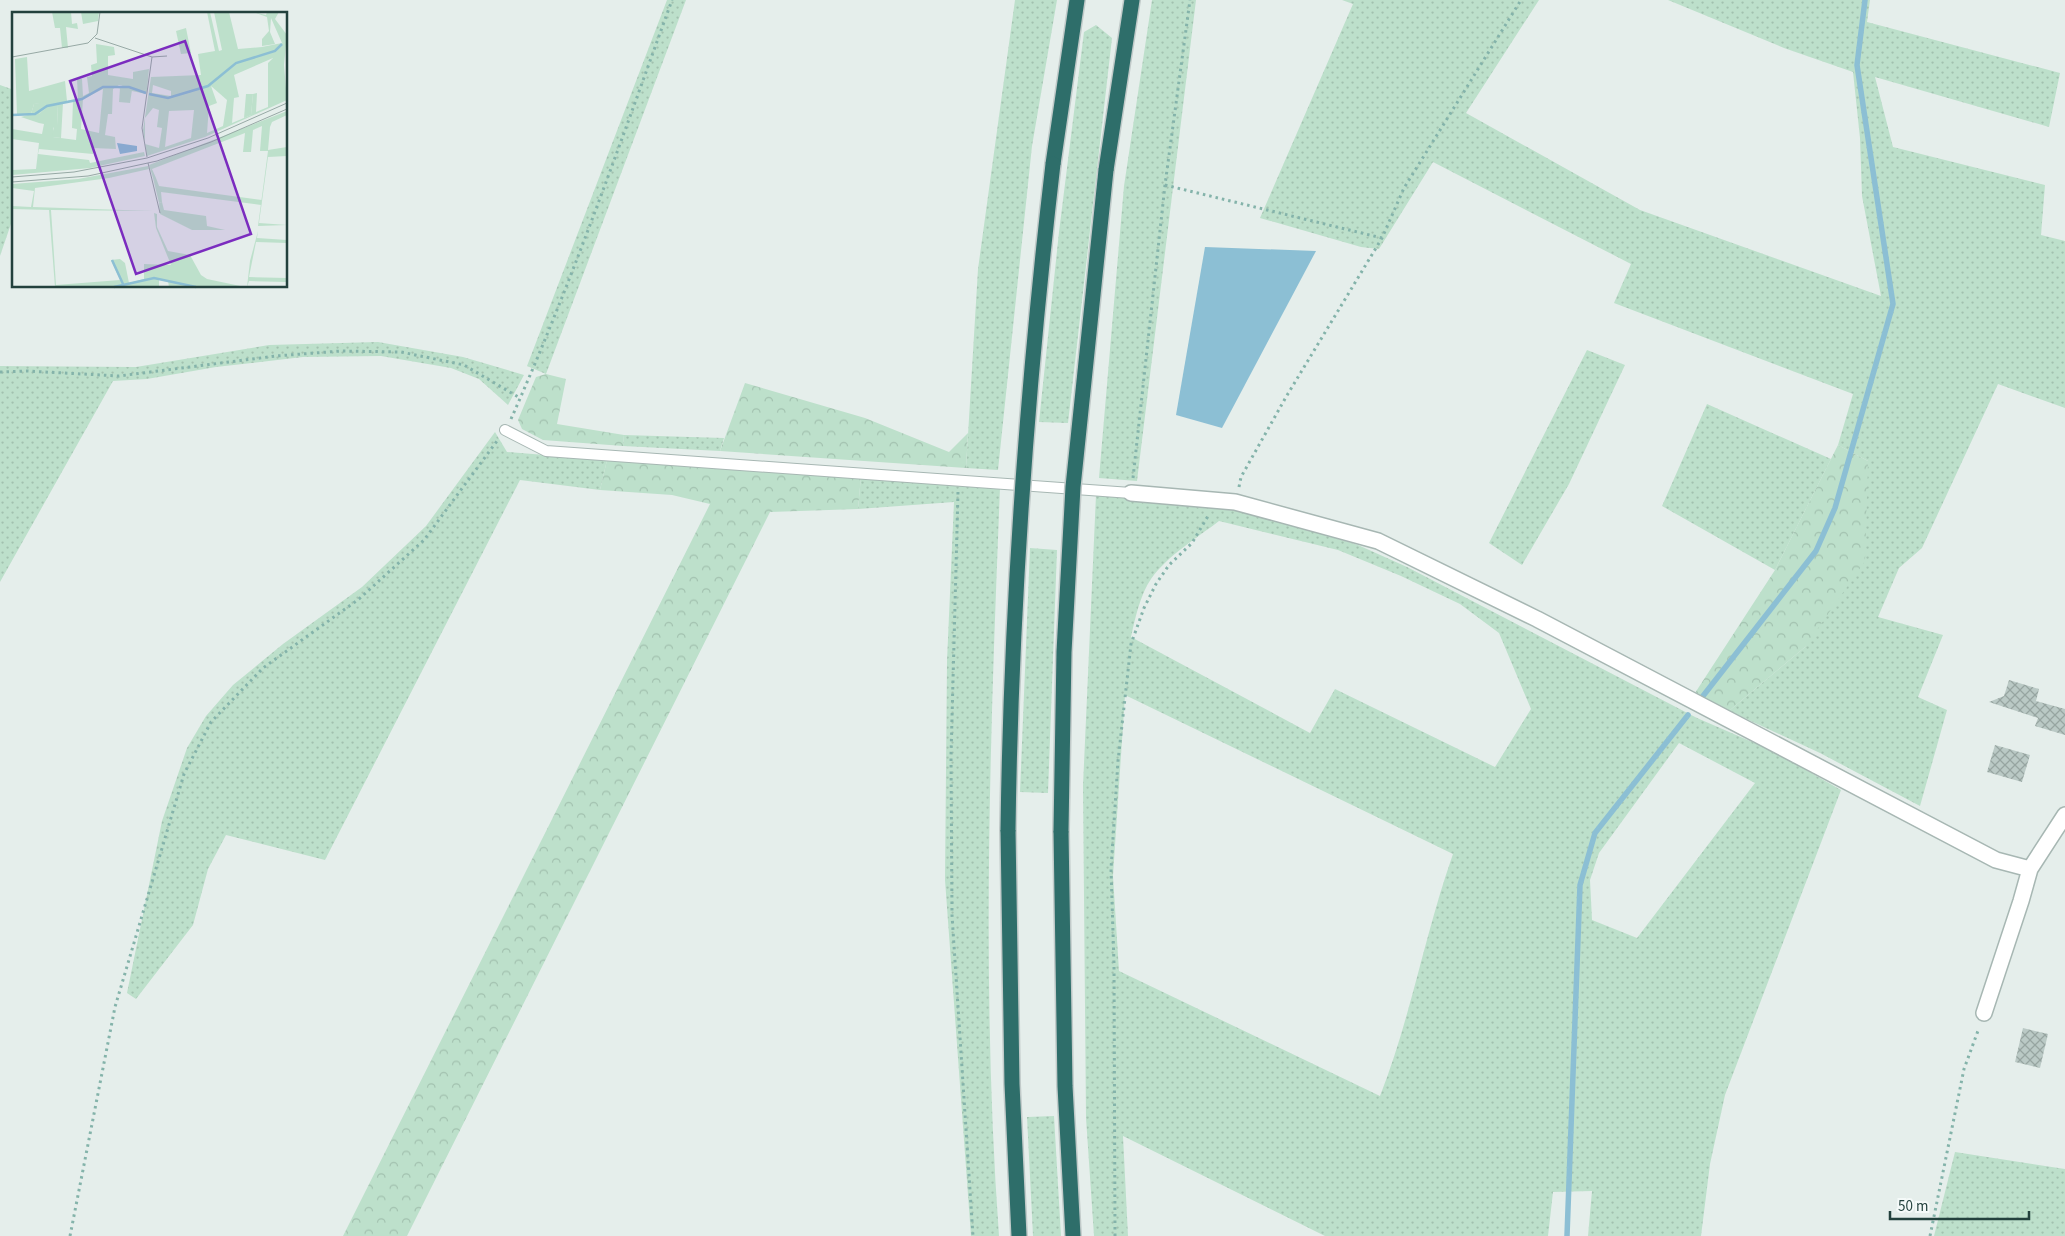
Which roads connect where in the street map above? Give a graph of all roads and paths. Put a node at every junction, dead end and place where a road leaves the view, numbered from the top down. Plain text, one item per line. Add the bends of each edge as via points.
1 (672, 0) edge
2 (1077, 0) edge
3 (1132, 0) edge
4 (1190, 0) edge
5 (1521, 0) edge
6 (1165, 185) junction
7 (1382, 238) junction
8 (0, 372) edge
9 (520, 398) junction
10 (505, 430) junction
11 (958, 482) junction
12 (1132, 493) junction
13 (1212, 500) junction
14 (1235, 502) junction
15 (2065, 815) edge
16 (2030, 868) junction
17 (1984, 1013) joint
18 (70, 1236) edge
19 (973, 1236) edge
20 (1019, 1236) edge
21 (1073, 1236) edge
22 (1115, 1236) edge
23 (1930, 1236) edge

1 - 9 path via 600,202
2 - 20 highway, bridge via 1053,164 1035,321 1011,661 1008,830 1012,1084
3 - 21 highway, bridge via 1106,170 1073,487 1064,661 1061,831 1065,1086
4 - 6 path
5 - 7 path via 1404,188
6 - 7 path
6 - 12 path
7 - 14 path via 1241,477
8 - 9 path via 119,376 341,350 401,352 464,365
9 - 10 path
10 - 11 lane via 546,451
10 - 18 path via 424,540 359,599 263,668 211,722 184,774 115,1007
11 - 12 lane
11 - 19 path via 951,756 952,915
12 - 13 street
13 - 14 street
13 - 22 path via 1206,521 1192,543 1169,565 1156,584 1131,644 1118,761 1111,869
14 - 16 street via 1378,541 1537,619 1996,860
15 - 16 street
16 - 17 street
17 - 23 path via 1964,1069

